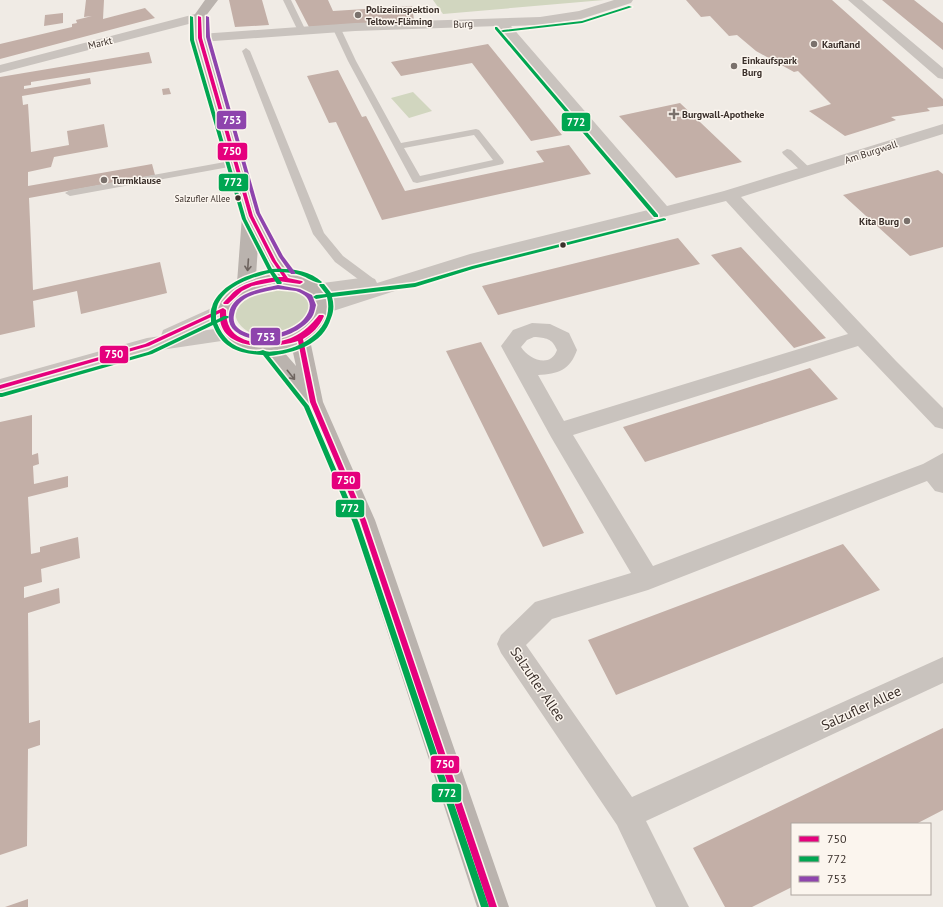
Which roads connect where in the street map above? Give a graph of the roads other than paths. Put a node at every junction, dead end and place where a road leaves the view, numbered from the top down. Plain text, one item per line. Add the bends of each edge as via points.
1 (212, 0) edge
2 (287, 0) edge
3 (627, 0) edge
4 (854, 0) edge
5 (199, 17) junction
6 (502, 23) junction
7 (337, 28) junction
8 (302, 31) junction
9 (200, 38) junction
10 (246, 51) dead end
11 (0, 68) edge
12 (942, 74) edge
13 (943, 129) edge
14 (399, 146) junction
15 (787, 152) dead end
16 (236, 163) junction
17 (808, 172) junction
18 (70, 193) dead end
19 (730, 195) junction
20 (662, 211) junction
21 (251, 216) junction
22 (413, 277) junction
23 (286, 278) junction
24 (370, 282) junction
25 (246, 286) junction
26 (315, 289) junction
27 (323, 307) junction
28 (223, 310) junction
29 (228, 334) junction
30 (863, 337) junction
31 (300, 338) junction
32 (148, 345) junction
33 (269, 347) junction
34 (517, 359) dead end
35 (0, 387) edge
36 (313, 402) junction
37 (943, 421) edge
38 (559, 431) junction
39 (939, 472) edge
40 (648, 579) junction
41 (943, 670) edge
42 (627, 815) junction
43 (493, 907) edge
44 (673, 907) edge

1 - 5 main road
2 - 8 lane
3 - 6 street, Burg via 581,15
4 - 12 street
5 - 9 main road
5 - 11 street, Markt
6 - 7 street, Burg
6 - 20 street
7 - 8 street, Burg
7 - 14 lane via 352,61
8 - 9 street, Burg
9 - 16 main road
10 - 24 lane via 319,234 339,259
13 - 17 street, Am Burgwall
14 - 14 lane via 417,180 499,162 476,132
15 - 17 lane
16 - 18 lane
16 - 21 main road
17 - 19 street, Am Burgwall
19 - 20 street, Am Burgwall
19 - 30 street
20 - 22 street, Am Burgwall
21 - 23 main road via 274,261
21 -> 25 main road
22 - 24 street, Am Burgwall
22 - 27 street, Am Burgwall
23 - 25 main road via 272,278
23 - 26 main road
24 - 26 street, Am Burgwall
25 - 28 main road via 232,297
26 - 27 main road
27 - 31 main road via 320,319 313,329
28 - 29 main road via 222,318
28 - 32 street
29 - 32 street
29 - 33 main road via 252,346
30 - 37 street
30 - 38 street
31 - 33 main road
31 - 36 main road
32 - 35 street
33 -> 36 main road
34 - 38 street
36 - 43 main road via 363,520
38 - 40 street
39 - 40 street, Salzufler Allee
40 - 42 street, Salzufler Allee via 544,610 510,644
41 - 42 street, Salzufler Allee
42 - 44 street, Salzufler Allee

